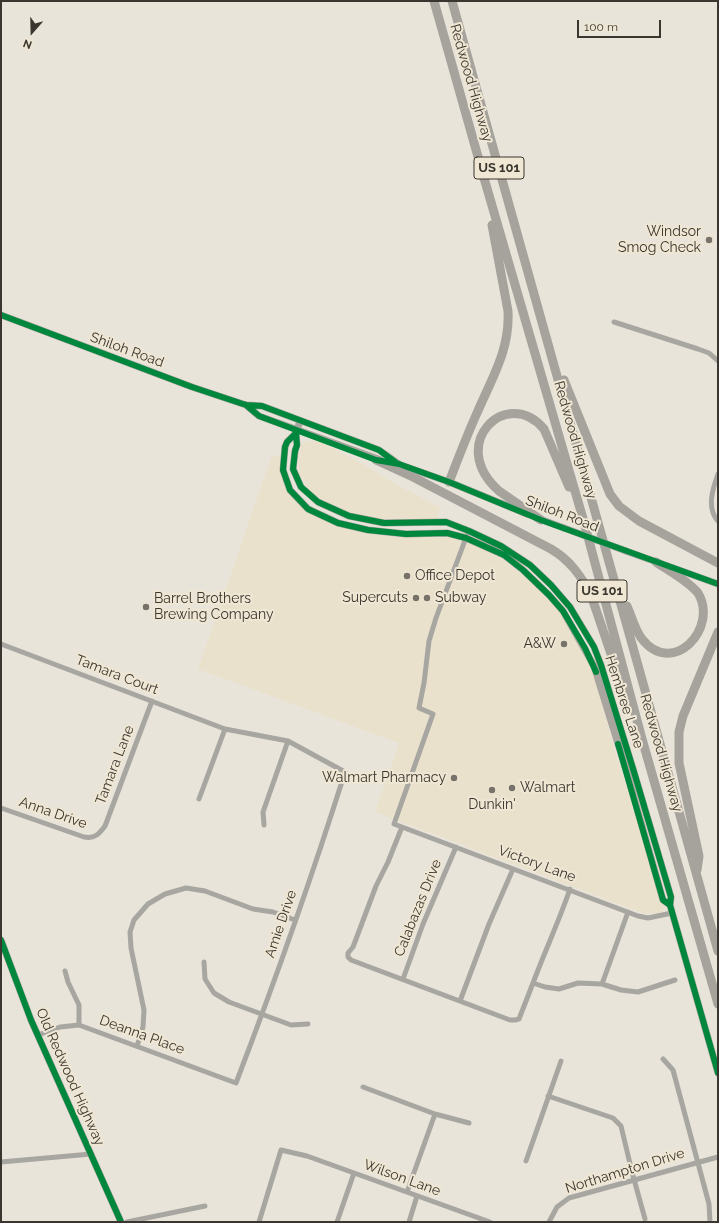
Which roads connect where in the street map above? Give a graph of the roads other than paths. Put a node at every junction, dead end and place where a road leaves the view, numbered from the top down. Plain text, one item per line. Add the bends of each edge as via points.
1 (434, 1) edge
2 (452, 1) edge
3 (484, 178) junction
4 (1, 315) edge
5 (614, 322) dead end
6 (547, 339) junction
7 (718, 361) edge
8 (246, 404) junction
9 (300, 421) junction
10 (296, 431) junction
11 (376, 460) junction
12 (399, 464) junction
13 (718, 474) edge
14 (449, 482) junction
15 (542, 520) junction
16 (718, 521) edge
17 (584, 522) junction
18 (412, 524) junction
19 (368, 530) junction
20 (468, 534) junction
21 (656, 562) junction
22 (610, 563) junction
23 (718, 563) edge
24 (718, 584) edge
25 (718, 632) edge
26 (1, 644) edge
27 (152, 701) junction
28 (225, 729) junction
29 (642, 739) junction
30 (288, 741) junction
31 (345, 772) joint
32 (199, 800) dead end
33 (1, 808) edge
34 (264, 825) dead end
35 (402, 827) junction
36 (97, 836) joint
37 (456, 847) junction
38 (513, 869) junction
39 (696, 874) junction
40 (570, 890) junction
41 (628, 912) junction
42 (672, 913) junction
43 (295, 920) junction
44 (1, 940) edge
45 (718, 952) edge
46 (204, 962) dead end
47 (64, 971) dead end
48 (403, 979) junction
49 (675, 980) dead end
50 (533, 983) junction
51 (602, 984) junction
52 (460, 1001) junction
53 (718, 1004) edge
54 (262, 1014) junction
55 (308, 1024) dead end
56 (79, 1025) junction
57 (38, 1035) junction
58 (137, 1046) junction
59 (663, 1059) dead end
60 (561, 1061) dead end
61 (718, 1073) edge
62 (236, 1083) joint
63 (363, 1087) dead end
64 (548, 1096) junction
65 (435, 1114) junction
66 (469, 1123) dead end
67 (91, 1154) junction
68 (718, 1157) edge
69 (526, 1161) dead end
70 (1, 1162) edge
71 (698, 1162) junction
72 (354, 1173) junction
73 (634, 1180) junction
74 (407, 1192) junction
75 (417, 1196) junction
76 (205, 1206) dead end
77 (645, 1219) dead end
78 (480, 1220) edge
79 (121, 1222) edge
80 (126, 1222) edge
81 (259, 1222) edge
82 (337, 1222) edge
83 (408, 1222) edge
84 (490, 1222) edge
85 (549, 1222) edge
86 (710, 1222) edge

1 - 3 highway, Redwood Highway / US 101
2 - 6 highway, Redwood Highway / US 101
3 - 14 highway via 508,311 507,336 501,360
3 - 17 highway, Redwood Highway / US 101
4 - 8 main road, Shiloh Road
5 - 7 street via 709,353
6 - 22 highway, Redwood Highway / US 101
6 - 23 highway via 610,494 619,506 639,521
8 - 9 main road, Shiloh Road via 262,406
8 - 10 main road, Shiloh Road via 259,416
9 - 10 main road, Hembree Lane
9 - 12 main road, Shiloh Road via 379,450
10 - 11 main road, Shiloh Road
10 - 18 main road, Hembree Lane via 297,445 293,469 301,487 308,494 318,502 349,516 384,523
10 - 19 main road, Hembree Lane via 285,448 283,470 290,490 308,509 338,523
11 - 12 main road, Shiloh Road
11 - 29 highway via 551,549 574,567 591,595 618,678
12 - 14 main road, Shiloh Road
13 - 16 street via 711,506
14 - 15 main road, Shiloh Road
15 - 17 highway via 499,491 489,481 482,468 478,452 481,436 490,424 503,416 524,415 532,418 544,429
15 - 21 main road, Shiloh Road, bridge
17 - 29 highway, Redwood Highway / US 101
18 - 19 main road via 403,529 378,527
18 - 20 main road, Hembree Lane via 446,522
19 - 20 main road, Hembree Lane via 406,534
20 - 35 street, Victory Lane via 429,641 419,708 433,714 394,824
20 - 42 main road, Hembree Lane via 501,546 535,570 570,607 594,647 671,897
21 - 22 highway via 698,593 706,607 707,622 700,637 690,648 677,653 653,648 643,640
21 - 24 main road, Shiloh Road
22 - 39 highway, Redwood Highway / US 101
25 - 39 highway via 683,716 679,732 679,762 699,856
26 - 27 street, Tamara Court
27 - 28 street, Tamara Court
27 - 36 street, Tamara Lane via 105,826
28 - 30 street, Tamara Court
28 - 32 street
29 - 53 highway, Redwood Highway / US 101
30 - 31 street, Tamara Court
30 - 34 street via 263,812
31 - 43 street, Amie Drive
33 - 36 street, Anna Drive via 84,837
35 - 37 street, Victory Lane
35 - 48 street via 348,957
37 - 38 street, Victory Lane
37 - 48 street, Calabazas Drive
38 - 40 street, Victory Lane
38 - 52 street
39 - 45 highway, Redwood Highway / US 101
40 - 41 street, Victory Lane
40 - 50 street
41 - 42 street, Victory Lane via 648,918
41 - 51 street
42 - 61 main road, Hembree Lane
43 - 54 street, Amie Drive
43 - 58 street via 273,912 253,909 205,891 186,888 165,894 148,904 134,920 130,932 144,1010 143,1028
44 - 57 main road, Old Redwood Highway
46 - 54 street via 205,979 214,993 229,1002
47 - 56 street via 79,1005
48 - 52 street
49 - 51 street via 638,992
50 - 51 street via 559,989 578,982
50 - 52 street via 519,1019 515,1020
54 - 55 street via 291,1025
54 - 62 street, Amie Drive
56 - 57 street, Deanna Place via 60,1027
56 - 58 street, Deanna Place
57 - 67 main road, Old Redwood Highway
58 - 62 street, Deanna Place
59 - 71 street via 673,1070
60 - 64 street
63 - 65 street
64 - 69 street
64 - 73 street via 612,1118 621,1126
65 - 66 street
65 - 74 street
67 - 70 street
67 - 79 main road, Old Redwood Highway
68 - 71 street, Northampton Drive
71 - 73 street, Northampton Drive
71 - 86 street via 709,1204
72 - 74 street, Wilson Lane
72 - 81 street, Wilson Lane via 307,1156 281,1150
72 - 82 street
73 - 77 street
73 - 85 street, Northampton Drive via 569,1198 557,1207
74 - 75 street, Wilson Lane
75 - 78 street, Wilson Lane
75 - 83 street
76 - 80 street
78 - 84 street, Wilson Lane

